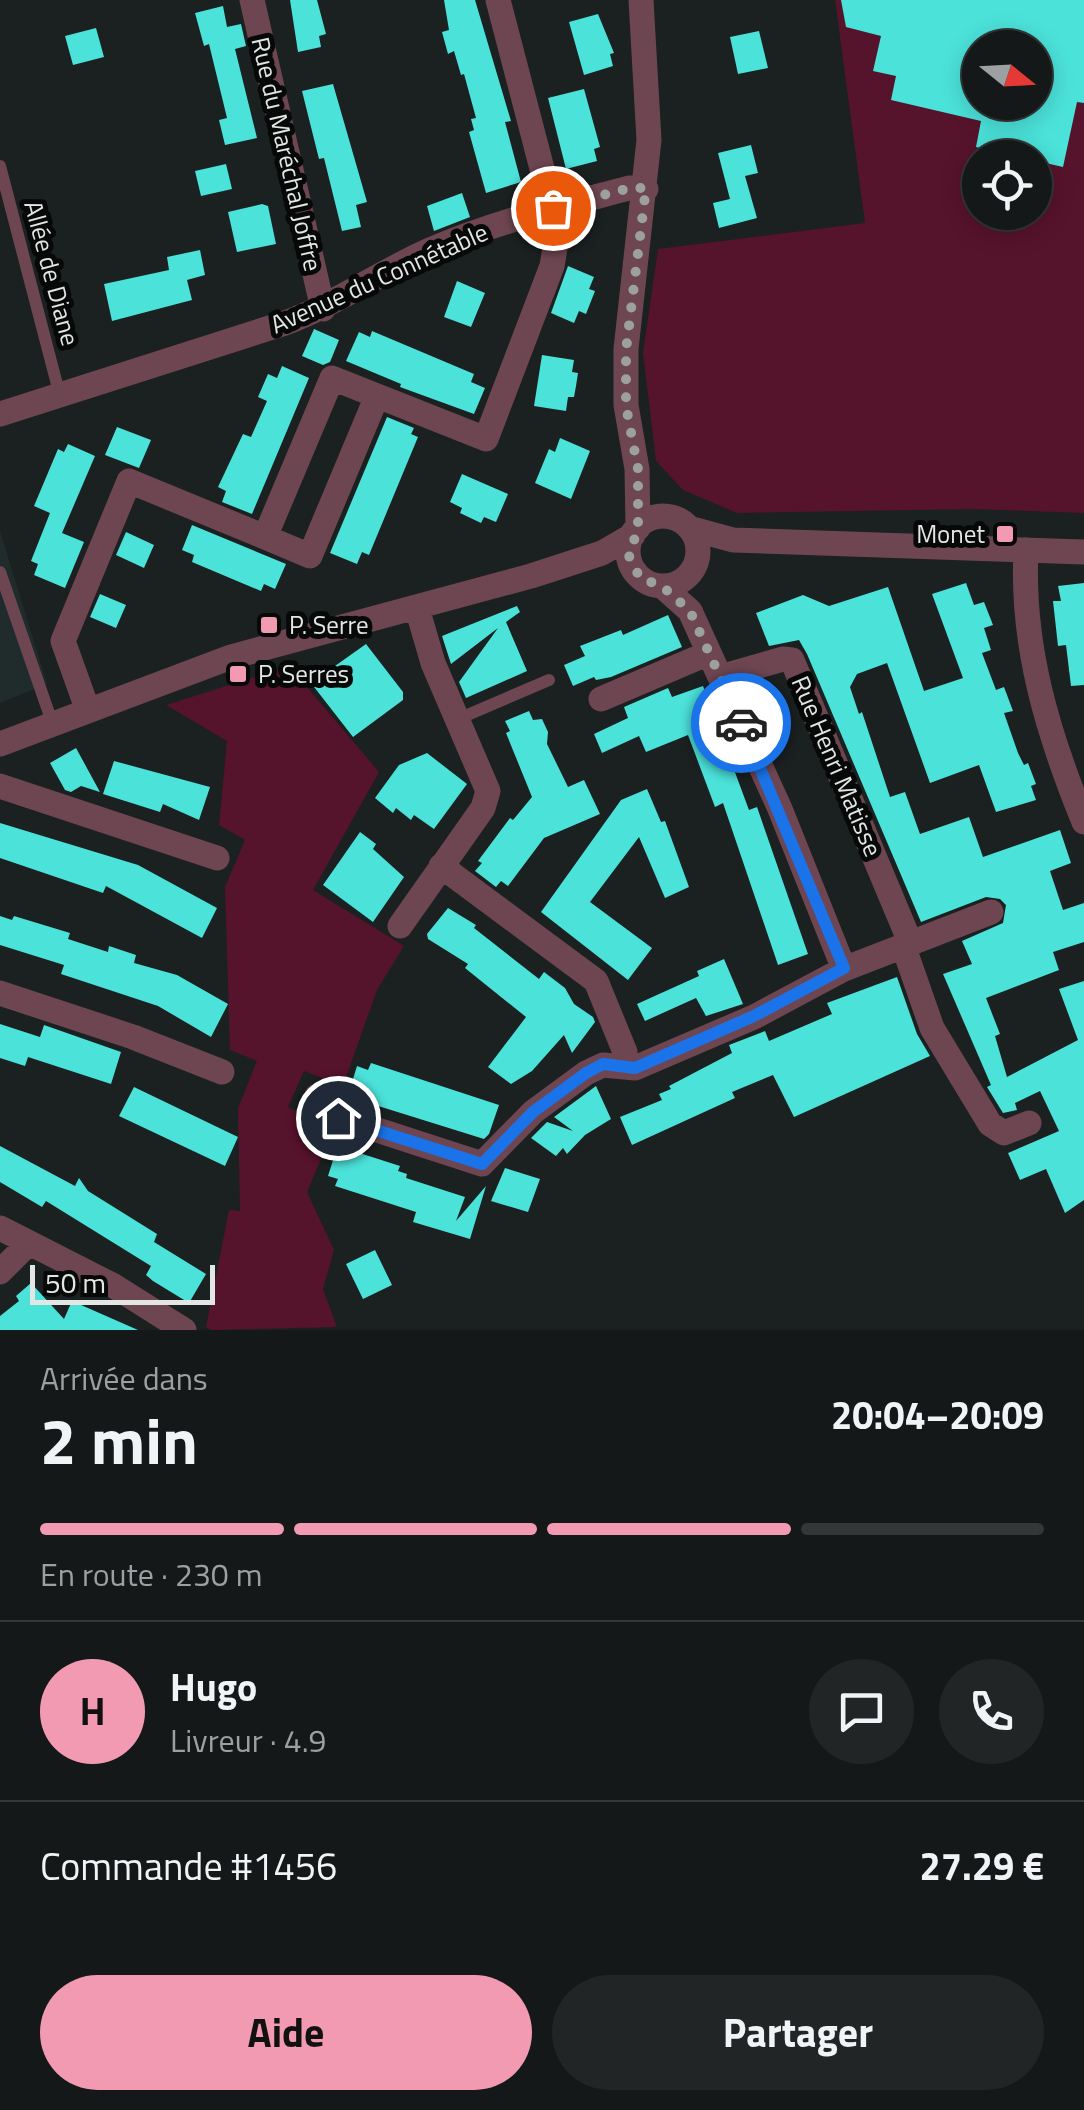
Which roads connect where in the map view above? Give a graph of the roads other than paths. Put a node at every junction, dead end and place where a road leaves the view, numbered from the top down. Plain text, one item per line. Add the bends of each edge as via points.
1 (252, 0) edge
2 (498, 0) edge
3 (641, 0) edge
4 (0, 166) edge
5 (646, 188) junction
6 (553, 208) junction
7 (323, 309) junction
8 (60, 392) junction
9 (377, 396) junction
10 (0, 414) edge
11 (638, 469) junction
12 (680, 523) junction
13 (635, 532) junction
14 (265, 536) junction
15 (852, 546) junction
16 (1026, 550) junction
17 (1084, 552) edge
18 (0, 572) edge
19 (531, 576) junction
20 (673, 582) junction
21 (417, 608) junction
22 (709, 653) junction
23 (720, 677) junction
24 (549, 680) dead end
25 (601, 699) dead end
26 (87, 708) junction
27 (458, 719) junction
28 (52, 722) junction
29 (0, 744) edge
30 (0, 786) edge
31 (1084, 822) edge
32 (217, 858) dead end
33 (441, 866) junction
34 (991, 912) dead end
35 (400, 926) dead end
36 (906, 943) junction
37 (844, 968) junction
38 (0, 993) edge
39 (624, 1066) junction
40 (222, 1072) dead end
41 (317, 1096) dead end
42 (1029, 1123) dead end
43 (0, 1228) edge
44 (28, 1244) junction
45 (0, 1272) edge
46 (184, 1330) edge

1 - 7 street, Rue du Maréchal Joffre
2 - 6 street
3 - 5 street
4 - 8 lane, Allée de Diane
5 - 6 street, Avenue du Connétable
5 - 11 street via 626,350 626,406
6 - 7 street, Avenue du Connétable via 430,250
6 - 9 street via 558,230 552,266 486,439
7 - 8 street, Avenue du Connétable
8 - 10 street, Avenue du Connétable
9 - 14 street via 332,378
9 - 14 street via 310,556
11 - 12 street via 654,498
11 - 13 street
12 - 13 street via 650,519
12 - 15 street via 733,540
12 - 20 street via 698,548
13 - 19 street via 602,554
13 - 20 street via 629,556
14 - 26 street via 129,481 63,641
15 - 16 street
15 - 20 street via 724,556
16 - 17 street
16 - 31 street via 1026,630 1053,743
18 - 28 lane
19 - 20 street via 606,570
19 - 21 street
20 - 22 street
21 - 26 street via 231,658
21 - 27 street
22 - 23 street
22 - 25 street
23 - 36 street, Rue Henri Matisse via 792,660
23 - 37 street
24 - 27 lane
26 - 28 street
27 - 33 street via 488,791
28 - 29 street
30 - 32 street
33 - 35 street
33 - 39 street via 596,981 625,1052
34 - 36 street
36 - 37 street
36 - 42 street, Rue Henri Matisse via 932,1028 990,1124 1004,1133
37 - 39 street via 754,1016 635,1068
38 - 40 street
39 - 41 street via 603,1064 562,1088 482,1164 328,1114
43 - 44 street
44 - 45 street
44 - 46 street

